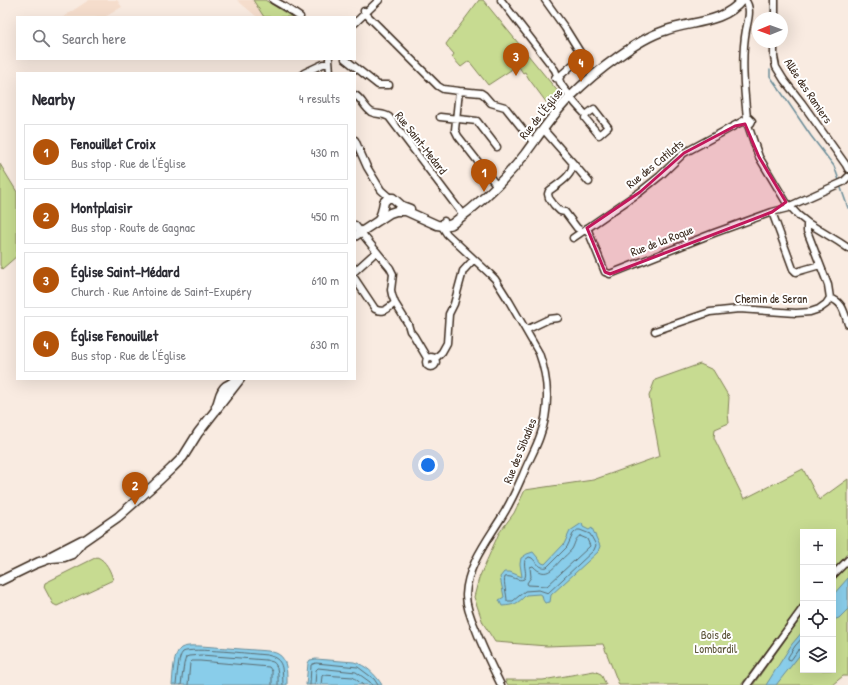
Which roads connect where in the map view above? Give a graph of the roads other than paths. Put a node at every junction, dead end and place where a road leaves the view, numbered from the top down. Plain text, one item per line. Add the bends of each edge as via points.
1 (273, 0) edge
2 (379, 0) edge
3 (501, 0) edge
4 (545, 0) edge
5 (742, 0) edge
6 (746, 0) edge
7 (775, 0) edge
8 (365, 12) junction
9 (775, 12) edge
10 (298, 16) edge
11 (356, 22) edge
12 (774, 48) edge
13 (346, 60) edge
14 (329, 62) edge
15 (306, 72) edge
16 (330, 72) edge
17 (559, 79) junction
18 (389, 85) dead end
19 (459, 92) junction
20 (356, 96) edge
21 (570, 97) junction
22 (586, 115) dead end
23 (440, 117) dead end
24 (456, 118) junction
25 (746, 121) junction
26 (543, 129) junction
27 (356, 142) edge
28 (533, 142) junction
29 (497, 146) dead end
30 (572, 162) junction
31 (848, 169) edge
32 (848, 177) edge
33 (589, 182) dead end
34 (497, 186) junction
35 (381, 190) junction
36 (394, 199) junction
37 (383, 206) junction
38 (790, 207) junction
39 (393, 212) junction
40 (772, 212) junction
41 (461, 213) junction
42 (379, 220) junction
43 (808, 223) junction
44 (445, 224) junction
45 (584, 230) junction
46 (358, 234) edge
47 (573, 238) dead end
48 (848, 248) edge
49 (376, 252) junction
50 (474, 259) junction
51 (820, 265) junction
52 (356, 269) edge
53 (356, 280) edge
54 (830, 298) junction
55 (395, 303) junction
56 (558, 318) dead end
57 (848, 324) edge
58 (526, 330) junction
59 (655, 331) dead end
60 (427, 358) junction
61 (435, 359) junction
62 (238, 380) edge
63 (848, 560) edge
64 (836, 572) edge
65 (0, 581) edge
66 (800, 612) edge
67 (501, 685) edge
68 (747, 685) edge

1 - 10 street
2 - 8 street
3 - 17 street via 556,70 555,78
4 - 17 street via 581,56
5 - 21 main road, Rue de l'Église via 729,12 716,18 673,28 648,38 601,69
6 - 25 street via 749,11 744,46
7 - 9 street
8 - 11 street
8 - 19 street via 438,86
12 - 31 street, Allée des Ramiers via 776,68
13 - 18 street via 378,86
14 - 15 street
14 - 16 street
17 - 21 street
19 - 24 street
19 - 28 street via 481,93 491,103 505,107
20 - 41 street, Rue Saint-Medard via 370,112 389,117
21 - 22 street
21 - 26 main road, Rue de l'Église
23 - 24 street
24 - 29 street via 477,121
24 - 34 street via 455,130 458,136
25 - 38 street via 759,157
25 - 45 street, Rue des Catilats via 684,153 650,184
26 - 28 main road, Rue de l'Église
26 - 30 street
27 - 35 street
28 - 34 main road, Rue de l'Église
30 - 33 street
30 - 45 street, Rue de la Roque via 570,174 548,194 557,208 565,212 577,228
32 - 38 street via 843,182
34 - 41 main road, Rue de l'Église
35 - 36 street
35 - 37 street
36 - 37 main road via 386,200
36 - 39 main road via 398,206
36 - 44 main road via 402,206
37 - 39 main road via 386,211
37 - 42 main road
38 - 40 street, Rue de la Roque
38 - 43 street
39 - 42 main road
39 - 44 main road via 406,211 431,222
40 - 45 street, Rue de la Roque via 610,274 605,272
40 - 51 street via 793,269 796,272
41 - 44 main road, Rue de l'Église
42 - 46 main road
43 - 48 street
43 - 51 street via 807,231
44 - 50 street, Rue des Sibadies via 444,230 447,234
45 - 47 street, Rue des Catilats
46 - 49 street
49 - 52 street
49 - 55 street via 393,274 391,290
50 - 58 street, Rue des Sibadies via 495,279
50 - 61 street via 463,270 449,314 447,343
51 - 54 street
53 - 55 street via 378,311 381,312
54 - 57 street via 835,299 841,306
54 - 59 street, Chemin de Seran via 819,309 810,312 739,309 710,312
55 - 60 street
56 - 58 street via 549,319
58 - 67 street, Rue des Sibadies via 544,364 547,411 540,436 508,508 475,563 469,577 466,596 480,641
60 - 61 street
60 - 61 street via 426,363 430,367 436,364
62 - 65 main road via 182,457 118,517 79,544 72,554 51,558
63 - 64 street
66 - 68 street

